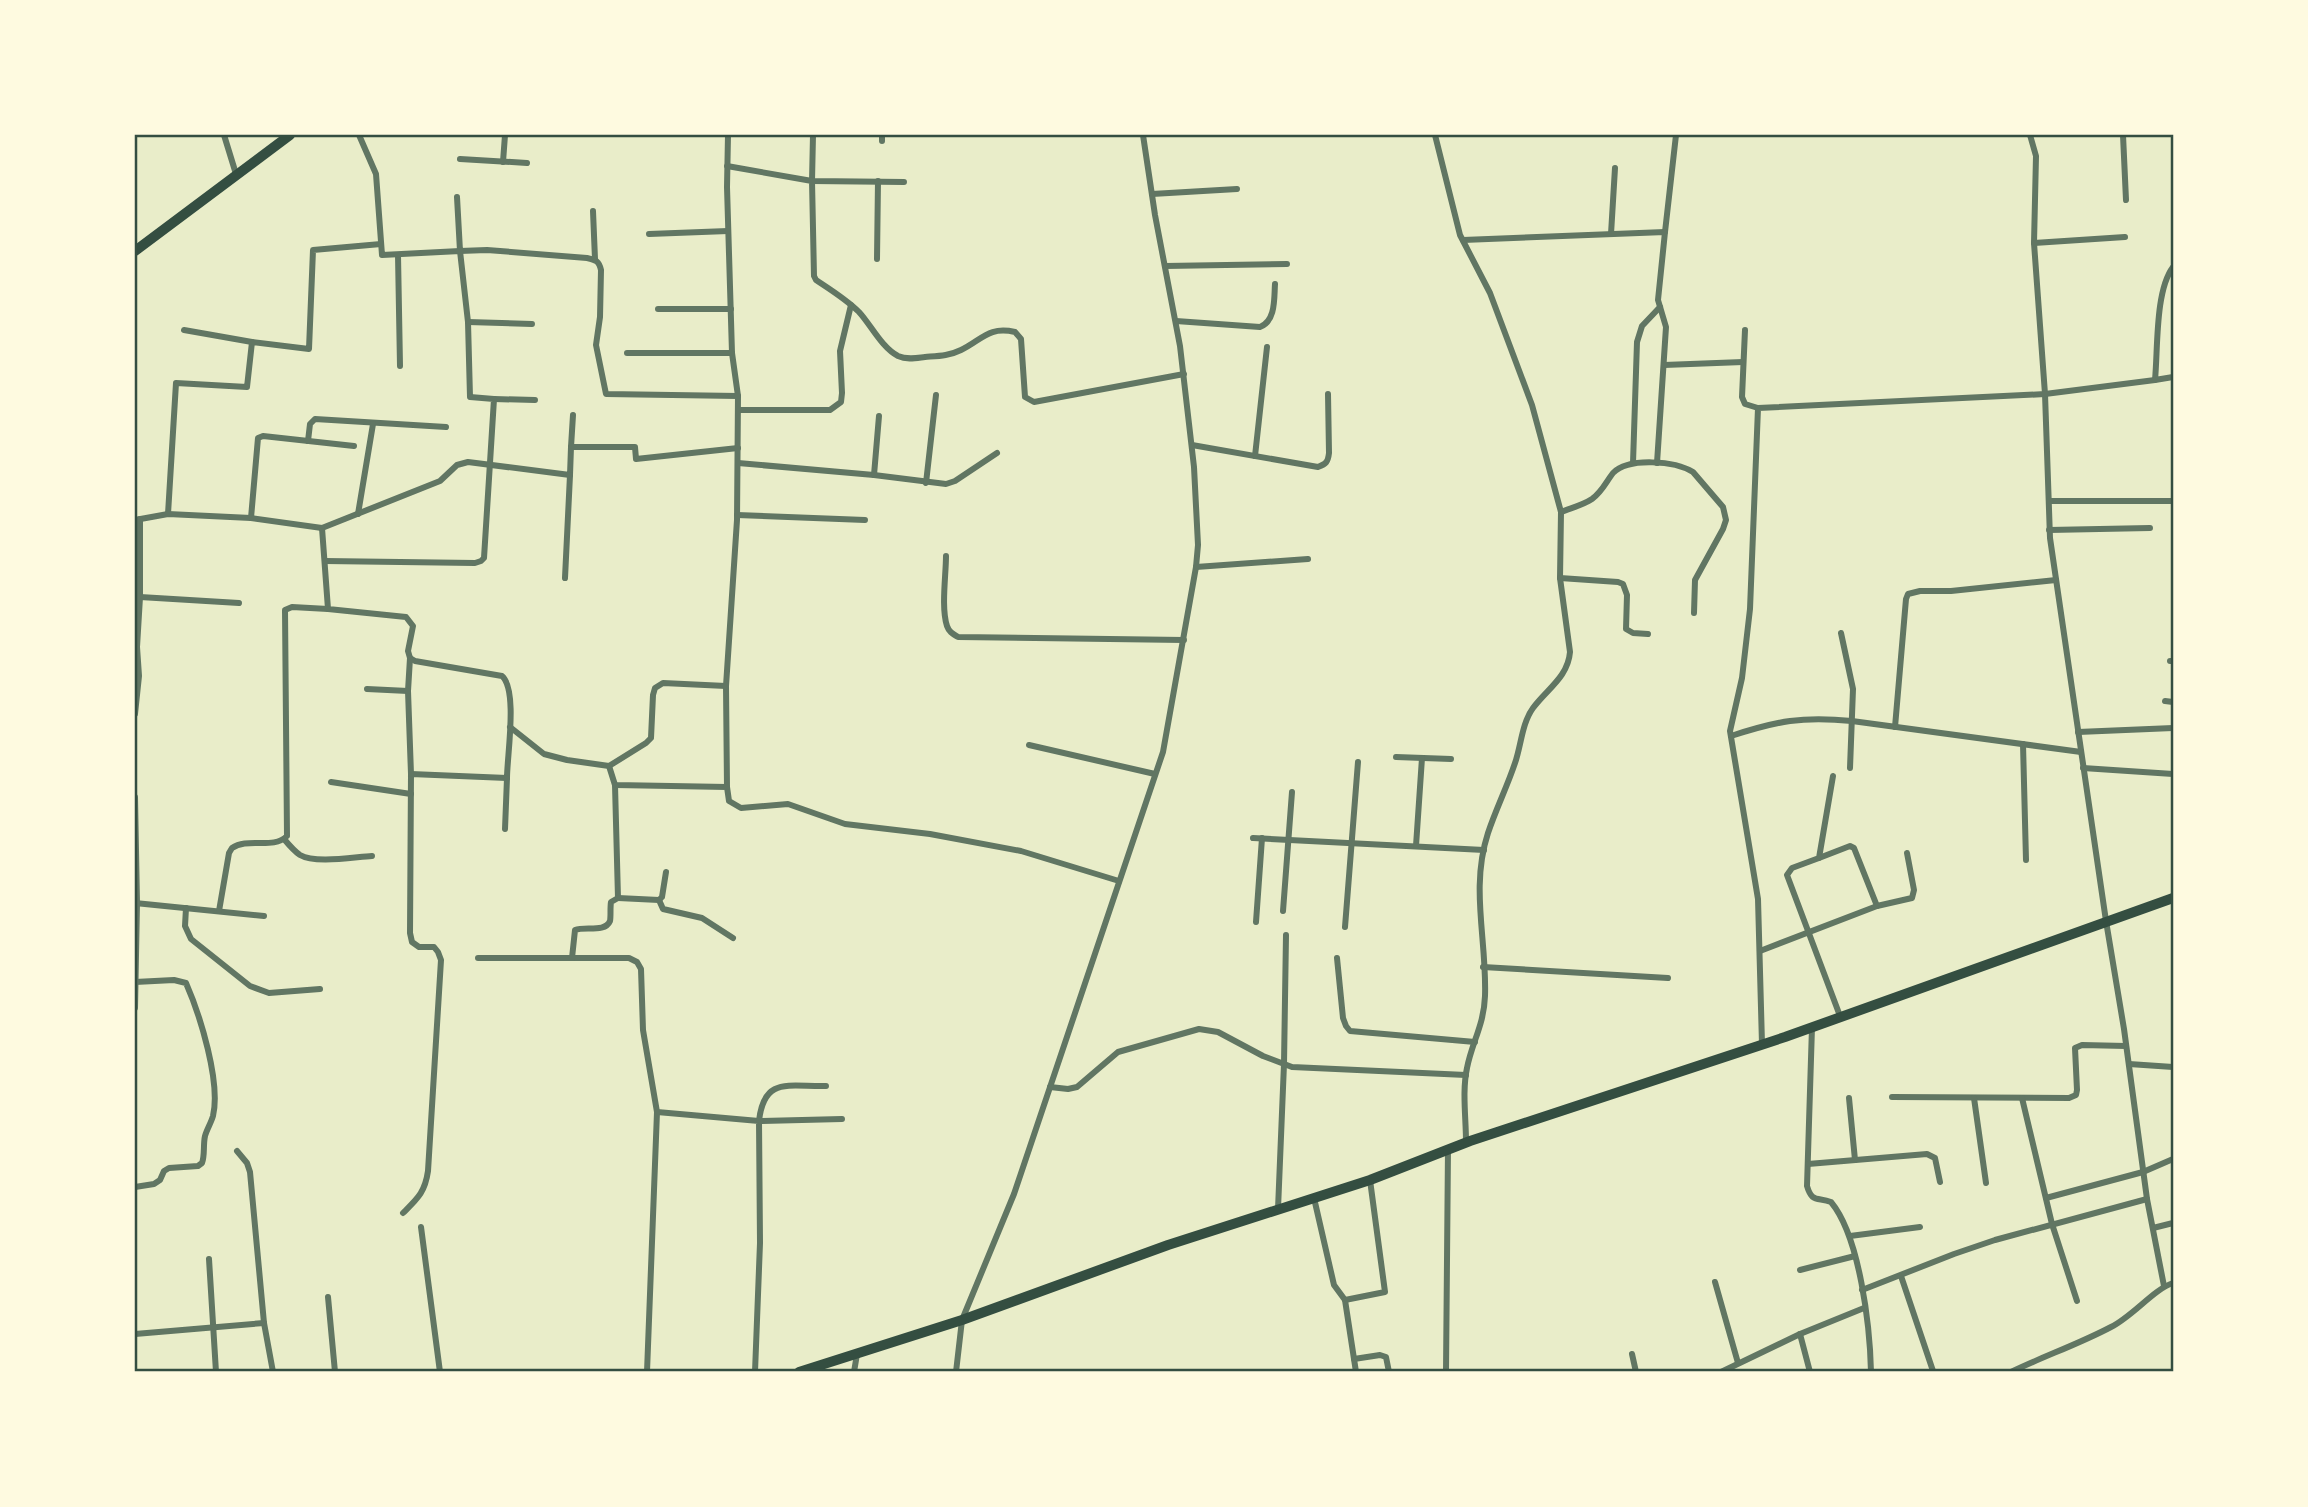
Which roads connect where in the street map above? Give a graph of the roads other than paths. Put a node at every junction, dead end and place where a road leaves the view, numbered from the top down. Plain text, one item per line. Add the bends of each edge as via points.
1 (225, 135) edge
2 (290, 135) edge
3 (359, 135) edge
4 (505, 135) edge
5 (727, 135) edge
6 (813, 135) edge
7 (1143, 135) edge
8 (1435, 135) edge
9 (1676, 135) edge
10 (2030, 135) edge
11 (2123, 135) edge
12 (460, 159) dead end
13 (503, 162) junction
14 (527, 163) dead end
15 (727, 166) junction
16 (1615, 169) dead end
17 (236, 174) junction
18 (812, 181) junction
19 (878, 181) junction
20 (904, 181) dead end
21 (1237, 189) dead end
22 (1152, 194) junction
23 (457, 197) dead end
24 (2126, 200) dead end
25 (593, 211) dead end
26 (728, 231) junction
27 (1665, 232) junction
28 (649, 234) dead end
29 (1611, 234) junction
30 (2125, 237) dead end
31 (1463, 240) junction
32 (2034, 243) junction
33 (380, 244) junction
34 (135, 251) edge
35 (460, 251) junction
36 (398, 255) junction
37 (595, 259) junction
38 (877, 259) dead end
39 (1287, 264) dead end
40 (1165, 266) junction
41 (2173, 267) edge
42 (1275, 284) dead end
43 (851, 304) junction
44 (1660, 307) junction
45 (658, 309) dead end
46 (731, 309) junction
47 (1176, 321) junction
48 (467, 322) junction
49 (532, 324) dead end
50 (184, 330) dead end
51 (1745, 330) dead end
52 (252, 342) junction
53 (1267, 347) dead end
54 (626, 353) dead end
55 (732, 353) junction
56 (1743, 362) junction
57 (1664, 365) junction
58 (400, 366) dead end
59 (1184, 374) junction
60 (2173, 377) edge
61 (2155, 380) junction
62 (1328, 394) dead end
63 (2045, 394) junction
64 (936, 395) dead end
65 (738, 397) junction
66 (494, 398) junction
67 (535, 400) dead end
68 (1758, 408) junction
69 (738, 410) junction
70 (573, 415) dead end
71 (879, 416) dead end
72 (373, 424) junction
73 (446, 427) dead end
74 (308, 441) junction
75 (1192, 445) junction
76 (354, 446) dead end
77 (571, 447) junction
78 (738, 448) junction
79 (997, 453) dead end
80 (1255, 456) junction
81 (738, 463) junction
82 (1633, 463) junction
83 (1657, 463) junction
84 (490, 466) junction
85 (570, 475) junction
86 (874, 475) junction
87 (926, 482) junction
88 (2049, 501) junction
89 (2173, 501) edge
90 (1561, 512) junction
91 (168, 514) junction
92 (358, 514) junction
93 (737, 515) junction
94 (251, 518) junction
95 (137, 519) edge
96 (865, 520) dead end
97 (322, 528) junction
98 (2150, 528) dead end
99 (2049, 530) junction
100 (946, 556) dead end
101 (1308, 559) dead end
102 (325, 561) junction
103 (1196, 567) junction
104 (565, 578) dead end
105 (1560, 578) junction
106 (2056, 580) junction
107 (140, 597) junction
108 (239, 603) dead end
109 (328, 609) junction
110 (1694, 612) dead end
111 (1841, 633) dead end
112 (1648, 634) dead end
113 (1184, 640) junction
114 (136, 647) edge
115 (410, 658) junction
116 (137, 677) edge
117 (726, 686) junction
118 (366, 689) dead end
119 (408, 691) junction
120 (2165, 701) dead end
121 (2173, 702) edge
122 (135, 714) edge
123 (1852, 720) junction
124 (510, 727) junction
125 (1895, 727) junction
126 (2173, 728) edge
127 (2078, 732) junction
128 (1731, 736) junction
129 (2023, 744) junction
130 (1029, 745) dead end
131 (2081, 752) junction
132 (1396, 757) dead end
133 (1422, 758) junction
134 (1451, 759) dead end
135 (1358, 762) dead end
136 (610, 766) junction
137 (1850, 768) dead end
138 (2084, 768) junction
139 (411, 774) junction
140 (1155, 774) junction
141 (2173, 774) edge
142 (1833, 776) dead end
143 (507, 778) junction
144 (331, 782) dead end
145 (615, 785) junction
146 (727, 787) junction
147 (1292, 792) dead end
148 (411, 794) junction
149 (135, 797) edge
150 (505, 829) dead end
151 (1253, 838) dead end
152 (1262, 838) junction
153 (284, 839) junction
154 (1289, 839) junction
155 (1352, 843) junction
156 (1416, 846) junction
157 (1483, 850) junction
158 (1907, 853) dead end
159 (372, 856) dead end
160 (1819, 858) junction
161 (2026, 860) dead end
162 (666, 872) dead end
163 (1118, 881) junction
164 (618, 898) junction
165 (2173, 898) edge
166 (660, 900) junction
167 (136, 903) edge
168 (1877, 906) junction
169 (186, 908) junction
170 (219, 911) junction
171 (1283, 911) dead end
172 (264, 916) dead end
173 (2106, 921) junction
174 (1256, 922) dead end
175 (1345, 927) dead end
176 (1807, 931) junction
177 (1286, 935) dead end
178 (733, 938) dead end
179 (1760, 951) junction
180 (478, 957) dead end
181 (572, 958) junction
182 (1337, 958) dead end
183 (1483, 967) junction
184 (1668, 978) dead end
185 (135, 982) edge
186 (320, 989) dead end
187 (135, 1008) edge
188 (1840, 1016) junction
189 (1812, 1026) junction
190 (1475, 1042) junction
191 (1762, 1044) junction
192 (2126, 1046) junction
193 (1284, 1064) junction
194 (2129, 1065) junction
195 (2173, 1067) edge
196 (1466, 1074) junction
197 (826, 1086) dead end
198 (1050, 1087) junction
199 (1892, 1097) dead end
200 (1849, 1098) dead end
201 (1975, 1098) junction
202 (2022, 1098) junction
203 (657, 1112) junction
204 (842, 1119) dead end
205 (759, 1121) junction
206 (1466, 1142) junction
207 (1448, 1149) junction
208 (237, 1151) dead end
209 (2173, 1158) edge
210 (1856, 1160) junction
211 (1808, 1164) junction
212 (2143, 1172) junction
213 (1370, 1180) junction
214 (1940, 1182) dead end
215 (1986, 1183) dead end
216 (135, 1187) edge
217 (1314, 1198) junction
218 (2046, 1198) junction
219 (2147, 1199) junction
220 (1278, 1209) junction
221 (403, 1213) dead end
222 (2173, 1223) edge
223 (2052, 1224) junction
224 (421, 1227) dead end
225 (1920, 1227) dead end
226 (2152, 1228) junction
227 (1850, 1236) junction
228 (1855, 1256) junction
229 (209, 1259) dead end
230 (1800, 1270) dead end
231 (1901, 1276) junction
232 (1715, 1282) dead end
233 (2173, 1283) edge
234 (2164, 1286) junction
235 (1862, 1290) junction
236 (328, 1297) dead end
237 (1345, 1300) junction
238 (2077, 1301) dead end
239 (1864, 1308) junction
240 (962, 1320) junction
241 (264, 1323) junction
242 (213, 1327) junction
243 (135, 1334) edge
244 (1800, 1334) junction
245 (857, 1354) junction
246 (1632, 1354) dead end
247 (1354, 1359) junction
248 (1738, 1363) junction
249 (1933, 1371) edge
250 (216, 1372) edge
251 (273, 1372) edge
252 (335, 1372) edge
253 (440, 1372) edge
254 (647, 1372) edge
255 (755, 1372) edge
256 (799, 1372) edge
257 (855, 1372) edge
258 (956, 1372) edge
259 (1356, 1372) edge
260 (1389, 1372) edge
261 (1446, 1372) edge
262 (1636, 1372) edge
263 (1721, 1372) edge
264 (1810, 1372) edge
265 (1871, 1372) edge
266 (2011, 1372) edge

1 - 17 street
2 - 17 highway
3 - 33 street via 376,174
4 - 13 street
5 - 15 street
6 - 18 street
7 - 22 street
8 - 31 street
9 - 27 street
10 - 32 street via 2036,156
11 - 24 street
12 - 13 street
13 - 14 street
15 - 18 street
15 - 26 street
16 - 29 street
17 - 34 highway
18 - 19 street
18 - 43 street via 814,276
19 - 20 street
19 - 38 street
21 - 22 street
22 - 40 street
23 - 35 street
25 - 37 street
26 - 28 street
26 - 46 street
27 - 29 street
27 - 44 street
29 - 31 street
30 - 32 street
31 - 90 street via 1490,293 1532,405
32 - 63 street
33 - 36 street via 382,256
33 - 52 street via 313,250 309,349
35 - 36 street
35 - 37 street
35 - 48 street
36 - 58 street
37 - 65 street via 601,270 596,345 606,394
39 - 40 street
40 - 47 street
41 - 61 street via 2162,295
42 - 47 street via 1271,317 1260,327
43 - 59 street via 887,346 909,359 947,355 984,334 1015,332 1021,339 1025,397 1034,402
43 - 69 street via 840,351 842,393 837,406 830,410
44 - 57 street via 1665,320
44 - 82 street via 1642,326 1637,342
45 - 46 street
46 - 55 street
47 - 59 street
48 - 49 street
48 - 66 street via 470,397
50 - 52 street
51 - 56 street
52 - 91 street via 247,387 176,383
53 - 80 street
54 - 55 street
55 - 65 street
56 - 57 street
56 - 68 street via 1742,401
57 - 83 street
59 - 75 street
60 - 61 street
61 - 63 street
62 - 80 street via 1325,465
63 - 68 street
63 - 88 street
64 - 87 street
65 - 69 street
66 - 67 street
66 - 84 street
68 - 128 street via 1750,609
69 - 78 street
70 - 77 street
71 - 86 street
72 - 73 street
72 - 74 street via 312,420
72 - 92 street
74 - 76 street
74 - 94 street via 258,438
75 - 80 street
75 - 103 street
77 - 78 street via 635,447 636,459
77 - 85 street
78 - 81 street
79 - 87 street via 955,481
81 - 86 street
81 - 93 street
82 - 83 street
82 - 90 street via 1614,472 1589,501
83 - 110 street via 1693,472 1725,513 1723,529 1695,580
84 - 85 street
84 - 92 street via 457,465 440,481
84 - 102 street via 481,561
85 - 104 street
86 - 87 street
88 - 89 street
88 - 99 street
90 - 105 street
91 - 94 street
91 - 95 street
92 - 97 street
93 - 96 street
93 - 117 street
94 - 97 street
95 - 107 street
97 - 102 street
98 - 99 street
99 - 106 street
100 - 113 street via 945,617 947,627 958,637
101 - 103 street
102 - 109 street
103 - 113 street
105 - 112 street via 1623,584 1626,629
105 - 157 street via 1569,663 1527,718
106 - 125 street via 1909,594
106 - 127 street
107 - 108 street
107 - 114 street
109 - 115 street via 406,617 413,626
109 - 153 street via 292,607 284,614 288,830
111 - 123 street via 1852,680
113 - 140 street
114 - 116 street
115 - 119 street
115 - 124 street via 502,676 509,687
116 - 122 street
117 - 136 street via 663,683 655,688 652,738
117 - 146 street
118 - 119 street
119 - 139 street
120 - 121 street
123 - 125 street
123 - 128 street via 1772,723
123 - 137 street
124 - 136 street via 544,754
124 - 143 street
125 - 129 street
126 - 127 street
127 - 131 street
128 - 179 street via 1758,899
129 - 131 street
129 - 161 street
130 - 140 street
131 - 138 street
132 - 133 street
133 - 134 street
133 - 156 street
135 - 155 street
136 - 145 street
138 - 141 street
138 - 173 street
139 - 143 street
139 - 148 street
140 - 163 street
142 - 160 street
143 - 150 street
144 - 148 street
145 - 146 street
145 - 164 street
146 - 163 street via 729,802 741,808 788,804 845,824 1021,851
147 - 154 street
148 - 221 street via 410,933 412,942 434,947 441,960 428,1171 421,1195
149 - 167 street
151 - 152 street
152 - 154 street
152 - 174 street
153 - 159 street via 305,857
153 - 170 street via 232,848
154 - 155 street
154 - 171 street
155 - 156 street
155 - 175 street
156 - 157 street
157 - 183 street via 1479,899
158 - 168 street via 1912,898
160 - 168 street via 1854,848
160 - 176 street via 1792,868 1787,875
162 - 166 street
163 - 198 street
164 - 166 street
164 - 181 street via 611,902 610,921 603,928 575,930
165 - 173 main road
166 - 178 street via 663,909 702,918
167 - 169 street
167 - 185 street
168 - 176 street
169 - 170 street
169 - 186 street via 185,926 191,939 250,986 269,993
170 - 172 street
173 - 188 main road
173 - 192 street
176 - 179 street
176 - 188 street
177 - 193 street
179 - 191 street
180 - 181 street
181 - 203 street via 629,958 637,962
182 - 190 street via 1343,1018 1350,1031
183 - 184 street
183 - 190 street via 1484,1012
185 - 187 street
185 - 216 street via 186,983 198,1011 214,1103 202,1163 169,1168 154,1184
188 - 189 main road
189 - 191 main road
189 - 211 street
190 - 196 street
191 - 206 main road
192 - 194 street
192 - 202 street via 2075,1048 2077,1090 2073,1097
193 - 196 street
193 - 198 street via 1218,1032 1199,1029 1118,1052 1077,1087
193 - 220 street
194 - 195 street
194 - 212 street
196 - 206 street
197 - 205 street via 773,1089 760,1105
198 - 240 street via 1014,1194
199 - 201 street
200 - 210 street
201 - 202 street
201 - 215 street
202 - 218 street
203 - 205 street
203 - 254 street
204 - 205 street
205 - 255 street via 761,1243
206 - 207 main road
207 - 213 main road
207 - 261 street
208 - 241 street via 250,1172
209 - 212 street
210 - 211 street
210 - 214 street via 1932,1155
211 - 227 street via 1809,1195 1831,1202
212 - 218 street
212 - 219 street
213 - 217 main road
213 - 237 street via 1385,1292
217 - 220 main road
217 - 237 street via 1334,1284
218 - 223 street
219 - 223 street
219 - 226 street
220 - 240 main road
222 - 226 street
223 - 231 street via 1954,1254
223 - 238 street
224 - 253 street
225 - 227 street
226 - 234 street
227 - 228 street
228 - 230 street
228 - 235 street
229 - 242 street
231 - 235 street
231 - 249 street
232 - 248 street
233 - 234 street
234 - 266 street via 2111,1327
235 - 239 street
236 - 252 street
237 - 247 street
239 - 244 street
239 - 265 street
240 - 245 main road
240 - 258 street
241 - 242 street
241 - 251 street
242 - 243 street
242 - 250 street
244 - 248 street
244 - 264 street
245 - 256 main road
245 - 257 street
246 - 262 street
247 - 259 street
247 - 260 street via 1380,1355
248 - 263 street

